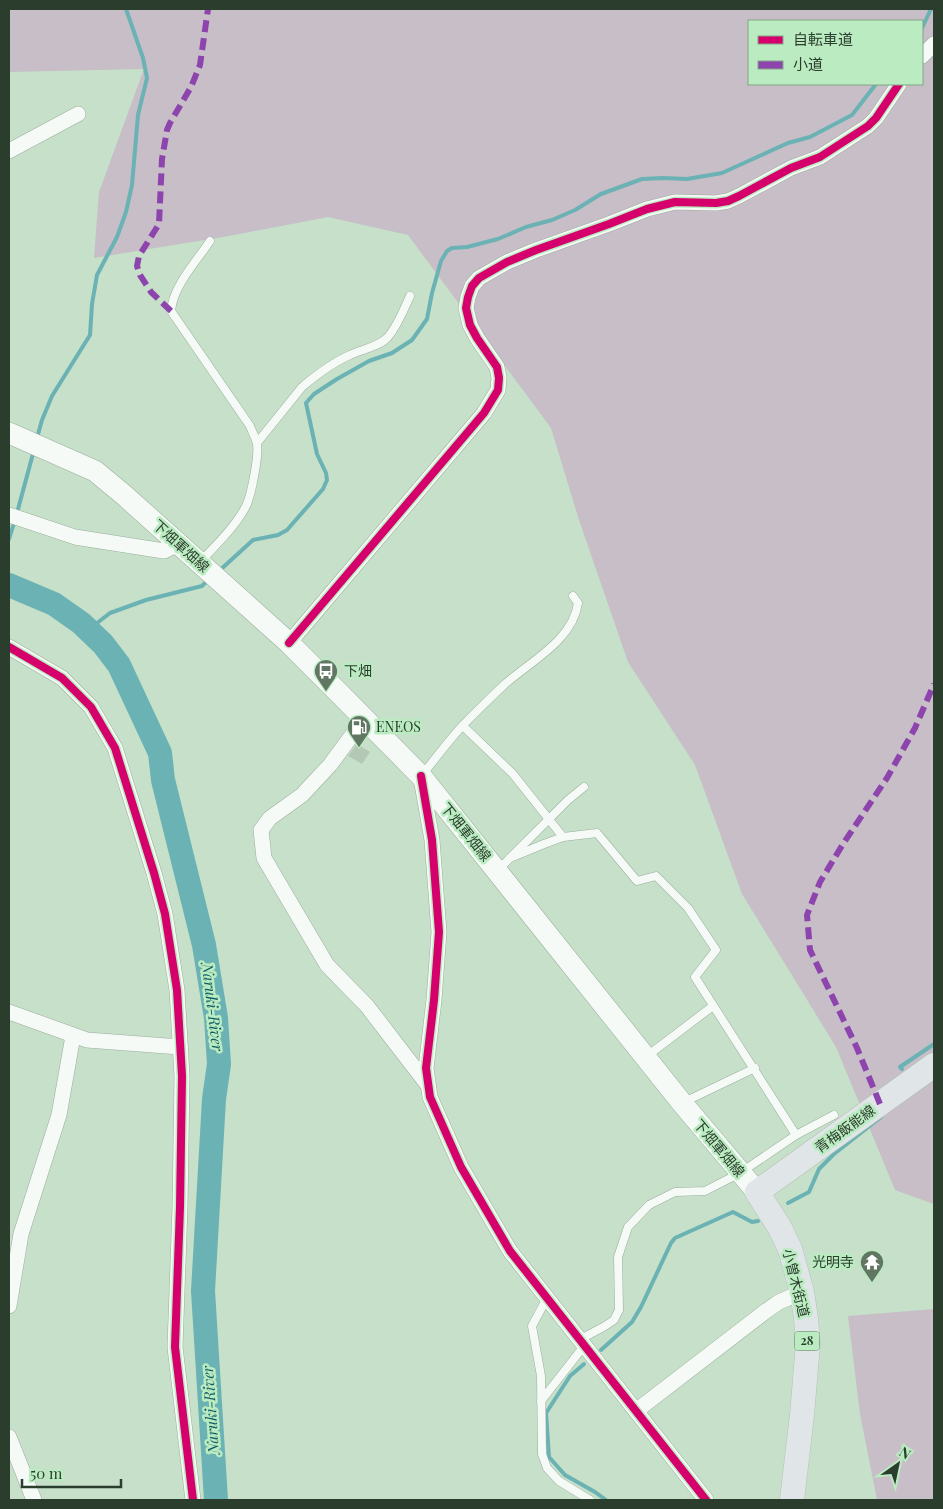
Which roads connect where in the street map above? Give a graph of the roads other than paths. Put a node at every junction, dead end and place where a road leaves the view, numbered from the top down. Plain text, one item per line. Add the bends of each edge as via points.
1 (934, 44) edge
2 (923, 55) edge
3 (898, 85) edge
4 (78, 114) dead end
5 (9, 151) edge
6 (210, 241) dead end
7 (410, 296) dead end
8 (9, 433) edge
9 (257, 443) junction
10 (9, 515) edge
11 (178, 544) junction
12 (199, 563) junction
13 (573, 596) dead end
14 (289, 643) junction
15 (9, 647) edge
16 (364, 719) junction
17 (463, 726) junction
18 (421, 776) junction
19 (584, 787) dead end
20 (549, 819) junction
21 (563, 837) junction
22 (504, 865) junction
23 (713, 1006) junction
24 (9, 1012) edge
25 (73, 1036) junction
26 (180, 1047) junction
27 (646, 1057) junction
28 (934, 1065) edge
29 (755, 1068) junction
30 (428, 1085) junction
31 (682, 1103) junction
32 (834, 1115) dead end
33 (796, 1135) junction
34 (740, 1173) junction
35 (757, 1192) junction
36 (802, 1292) junction
37 (547, 1298) junction
38 (9, 1306) edge
39 (581, 1343) junction
40 (541, 1401) junction
41 (636, 1411) junction
42 (9, 1437) edge
43 (34, 1500) edge
44 (193, 1500) edge
45 (590, 1500) edge
46 (706, 1500) edge
47 (792, 1500) edge

1 - 2 street
3 - 14 street via 868,126 820,157 791,168 739,196 716,204 675,202 646,209 506,262 479,278 472,286 466,308 470,325 497,368 498,390 484,413
4 - 5 street
6 - 9 lane via 177,289 171,311 250,426
7 - 9 lane via 387,338 349,355 310,380
8 - 11 main road, 下畑軍畑線 via 95,471
9 - 12 lane via 254,476 246,507 230,530
10 - 11 street via 75,537 164,551
11 - 12 main road, 下畑軍畑線
12 - 14 main road, 下畑軍畑線
13 - 17 lane via 578,603 570,626
14 - 16 main road, 下畑軍畑線
15 - 26 street via 62,678 91,707 115,748 162,900 175,975
16 - 18 main road, 下畑軍畑線
16 - 30 street via 302,795 270,818 261,830 264,858 327,965 367,1006
17 - 18 lane
17 - 20 lane via 513,774
18 - 22 main road, 下畑軍畑線
18 - 30 street via 432,840 439,932 426,1068
19 - 20 lane
20 - 21 lane
20 - 22 lane
21 - 22 lane
21 - 23 lane via 597,833 637,881 656,876 688,908 716,950 695,977
22 - 27 main road, 下畑軍畑線
23 - 27 lane
23 - 29 lane
24 - 25 street
25 - 26 street via 100,1042
25 - 38 street via 60,1108 21,1234
26 - 44 street via 182,1105 175,1347
27 - 31 main road, 下畑軍畑線
28 - 35 main road, 青梅飯能線
29 - 31 lane
29 - 33 lane
30 - 37 street via 430,1097 462,1167 510,1251
31 - 34 main road, 下畑軍畑線
32 - 33 lane
33 - 34 lane
34 - 35 main road, 下畑軍畑線
34 - 39 lane via 705,1191 675,1192 650,1205 628,1227 618,1257 618,1310 614,1320
35 - 36 main road, 小曽木街道 / 28 via 790,1249
36 - 41 street via 779,1302
36 - 47 main road, 小曽木街道 / 28 via 808,1344
37 - 39 street
37 - 40 lane via 532,1326 541,1376
39 - 40 lane
39 - 41 street
40 - 45 lane via 542,1454 547,1468 559,1481
41 - 46 street
42 - 43 street

